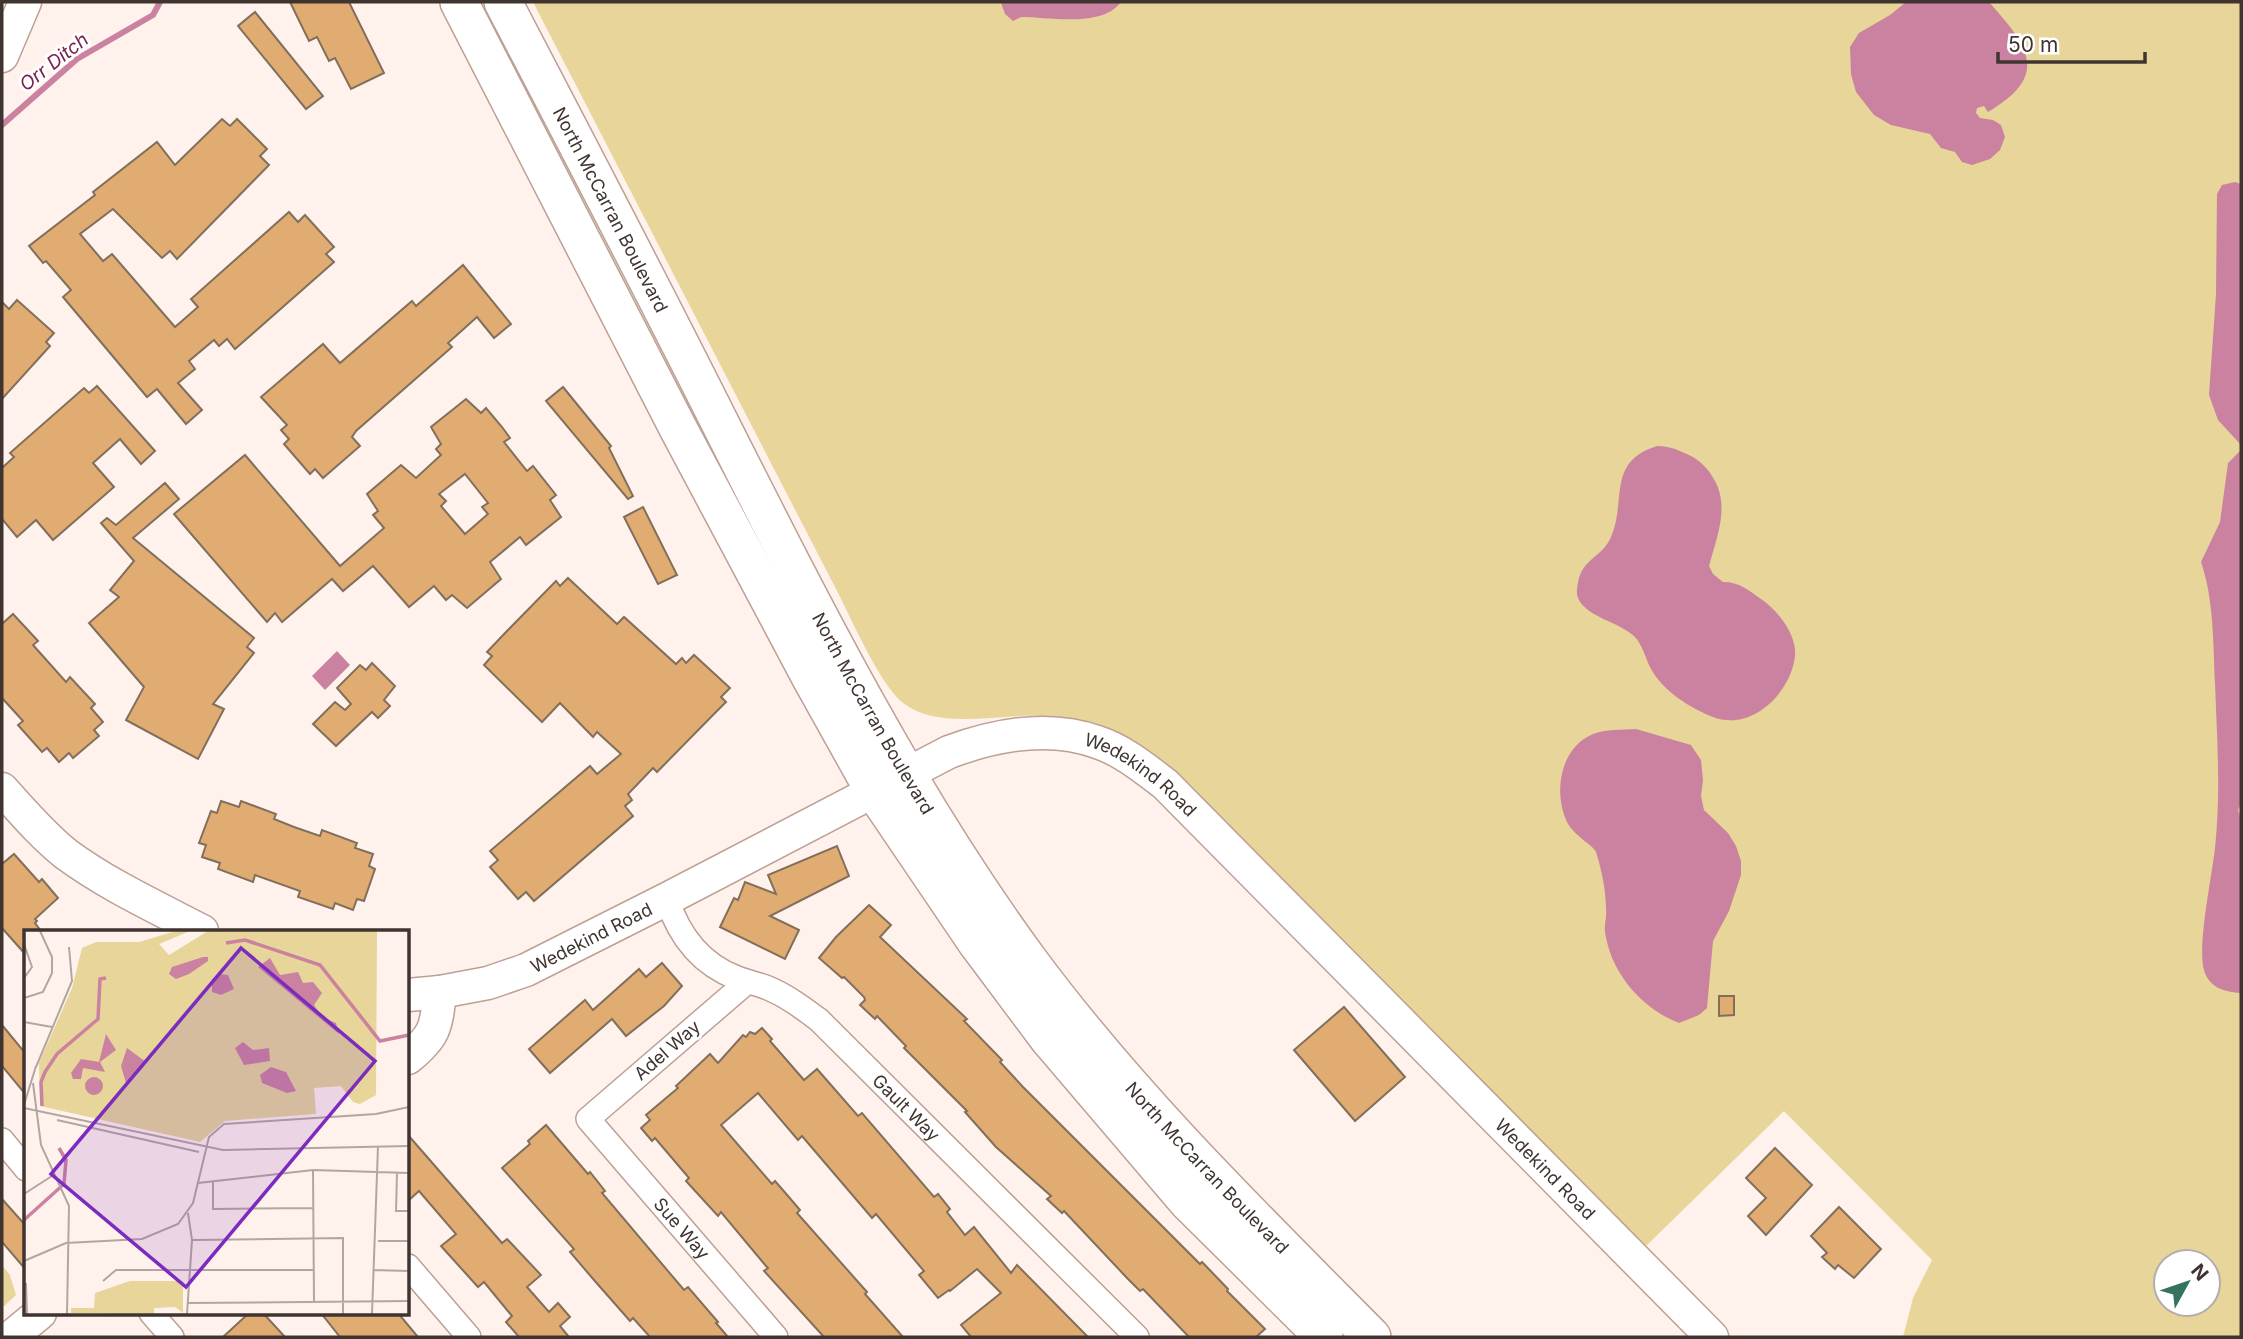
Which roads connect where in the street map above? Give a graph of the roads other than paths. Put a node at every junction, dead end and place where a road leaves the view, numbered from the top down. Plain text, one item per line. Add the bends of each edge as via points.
1 (459, 2) edge
2 (503, 2) edge
3 (15, 13) edge
4 (2, 56) edge
5 (906, 774) junction
6 (2, 789) edge
7 (874, 791) junction
8 (667, 899) junction
9 (200, 930) edge
10 (747, 982) junction
11 (440, 992) junction
12 (410, 995) edge
13 (410, 1056) edge
14 (587, 1119) joint
15 (2, 1140) edge
16 (24, 1167) edge
17 (410, 1268) edge
18 (39, 1314) edge
19 (152, 1314) edge
20 (11, 1337) edge
21 (172, 1337) edge
22 (469, 1337) edge
23 (776, 1337) edge
24 (1137, 1337) edge
25 (1324, 1337) edge
26 (1372, 1337) edge
27 (1712, 1337) edge

1 - 7 main road, North McCarran Boulevard via 679,430
2 - 5 main road, North McCarran Boulevard via 817,614
3 - 4 street
5 - 7 street, Wedekind Road
5 - 26 main road, North McCarran Boulevard via 1023,952 1091,1037 1206,1168
5 - 27 street, Wedekind Road via 949,752 1008,734 1071,736 1097,742 1136,762 1195,813
6 - 9 street via 65,853 100,877
7 - 8 street, Wedekind Road
7 - 25 main road, North McCarran Boulevard via 1048,1038 1187,1201
8 - 10 street, Gault Way via 683,936 700,956
8 - 11 street, Wedekind Road via 526,970
10 - 14 street, Adel Way
10 - 24 street, Gault Way via 794,1001 819,1020
11 - 12 street, Wedekind Road
11 - 13 street via 435,1027 427,1042
14 - 23 street, Sue Way
15 - 16 street
17 - 22 street
18 - 20 street
19 - 21 street

